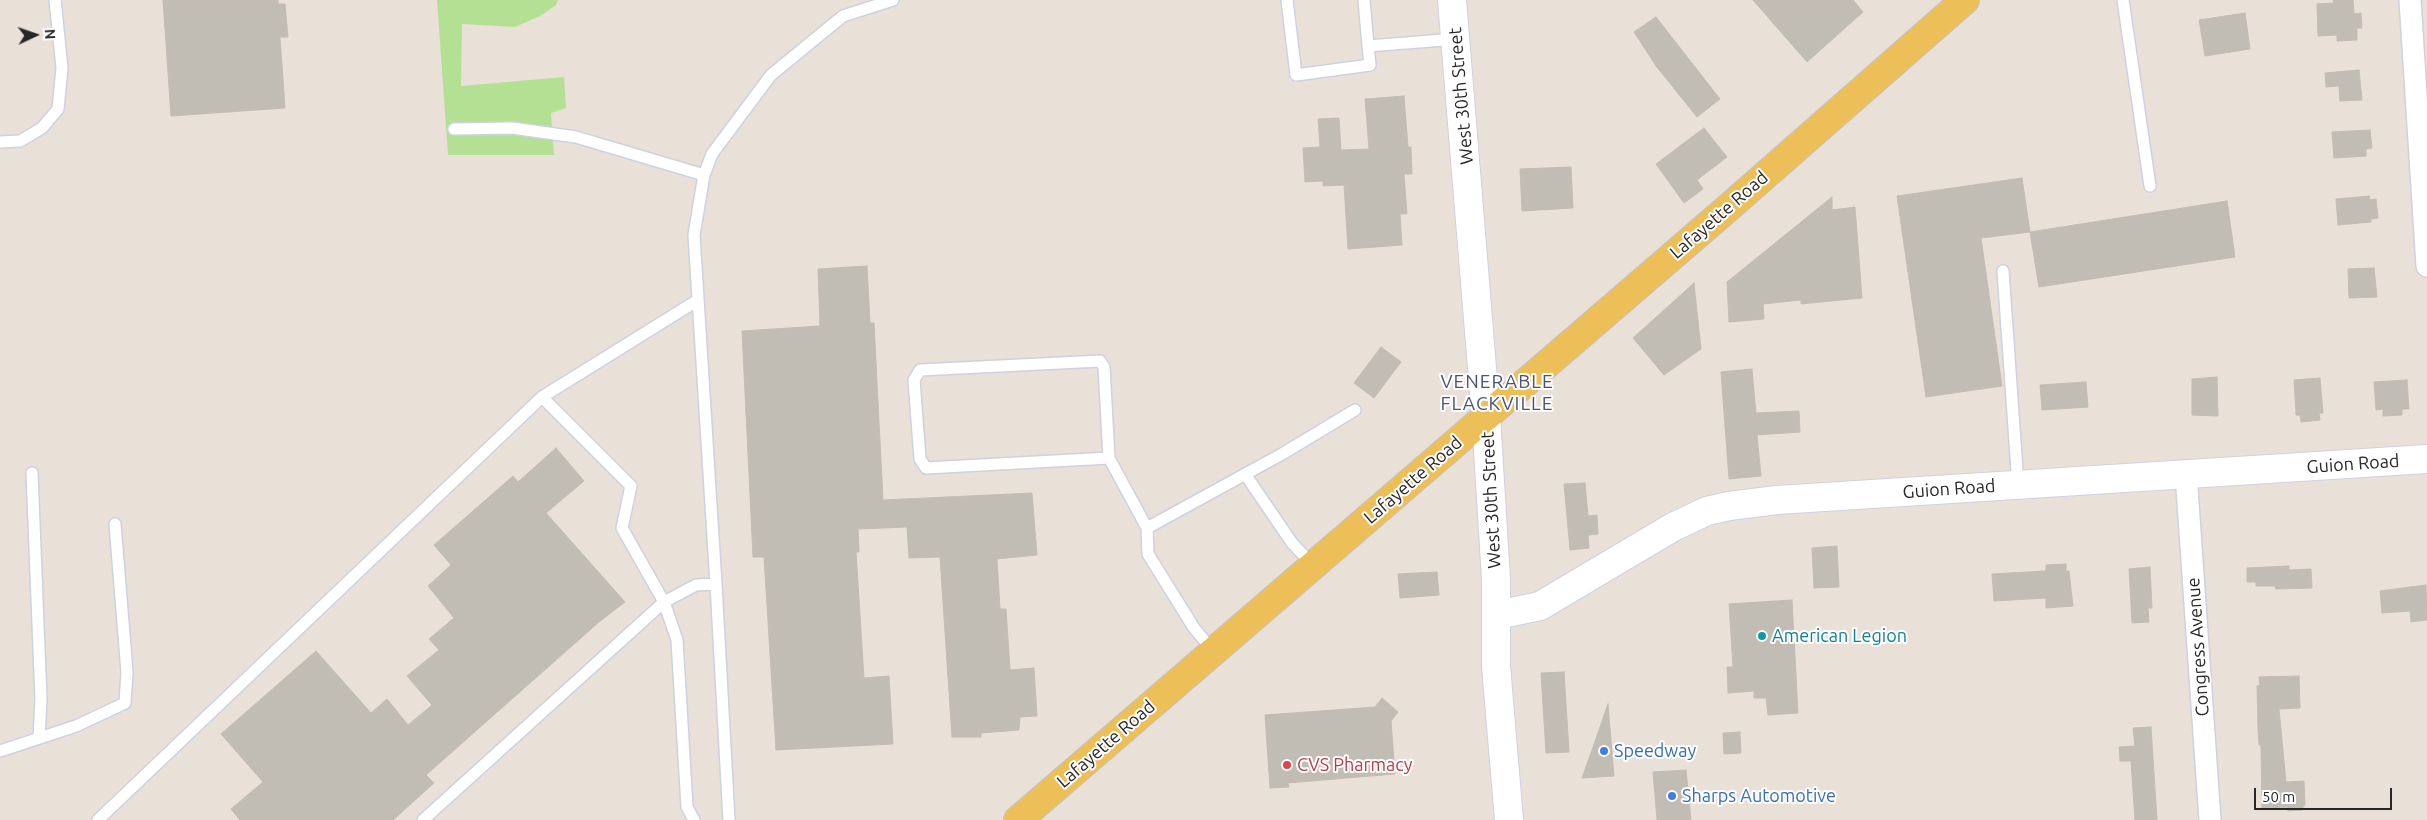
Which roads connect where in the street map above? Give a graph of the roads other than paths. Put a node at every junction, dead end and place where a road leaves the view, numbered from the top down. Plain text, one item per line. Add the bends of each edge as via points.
1 (55, 0) edge
2 (894, 0) edge
3 (1291, 0) edge
4 (1364, 0) edge
5 (1452, 0) edge
6 (1965, 0) edge
7 (2123, 0) edge
8 (2410, 0) edge
9 (1456, 39) junction
10 (1368, 46) junction
11 (454, 129) dead end
12 (0, 142) edge
13 (704, 175) junction
14 (2150, 186) dead end
15 (2427, 266) edge
16 (2003, 271) dead end
17 (698, 300) junction
18 (542, 397) junction
19 (1355, 410) dead end
20 (1486, 417) junction
21 (1109, 458) junction
22 (2427, 459) edge
23 (32, 473) dead end
24 (1245, 474) junction
25 (2186, 474) junction
26 (2018, 485) junction
27 (115, 524) dead end
28 (1147, 528) junction
29 (1314, 566) junction
30 (716, 584) junction
31 (664, 602) junction
32 (1497, 615) junction
33 (1214, 652) junction
34 (39, 738) junction
35 (0, 751) edge
36 (98, 820) edge
37 (423, 820) edge
38 (694, 820) edge
39 (728, 820) edge
40 (1018, 820) edge
41 (1508, 820) edge
42 (2210, 820) edge

1 - 12 lane via 62,68 58,109 42,128 20,141
2 - 13 lane via 844,16 771,76 712,154
3 - 10 lane via 1296,75 1370,65
4 - 10 lane
5 - 9 street, West 30th Street
6 - 20 main road, Lafayette Road
7 - 14 lane
8 - 15 street
9 - 10 lane
9 - 20 street, West 30th Street
11 - 13 lane via 512,128 576,137
13 - 17 lane via 694,235
16 - 26 lane
17 - 18 lane
17 - 30 lane
18 - 31 lane via 631,486 622,528
18 - 36 lane
19 - 24 lane
20 - 29 main road, Lafayette Road
20 - 32 street, West 30th Street
21 - 21 lane via 1104,367 1100,361 920,370 914,380 920,459 926,468
21 - 28 lane
22 - 25 street, Guion Road
23 - 34 lane via 41,699
24 - 28 lane
24 - 29 lane via 1292,543
25 - 26 street, Guion Road
25 - 42 street, Congress Avenue
26 - 32 street, Guion Road via 1777,500 1707,511 1673,526 1540,606
27 - 34 lane via 127,672 125,702 76,726
28 - 33 lane via 1148,554 1194,628
29 - 33 main road, Lafayette Road
30 - 31 lane via 696,585
30 - 39 lane
31 - 37 lane
31 - 38 lane via 677,640 687,807
32 - 41 street, West 30th Street via 1496,666
33 - 40 main road, Lafayette Road
34 - 35 lane

